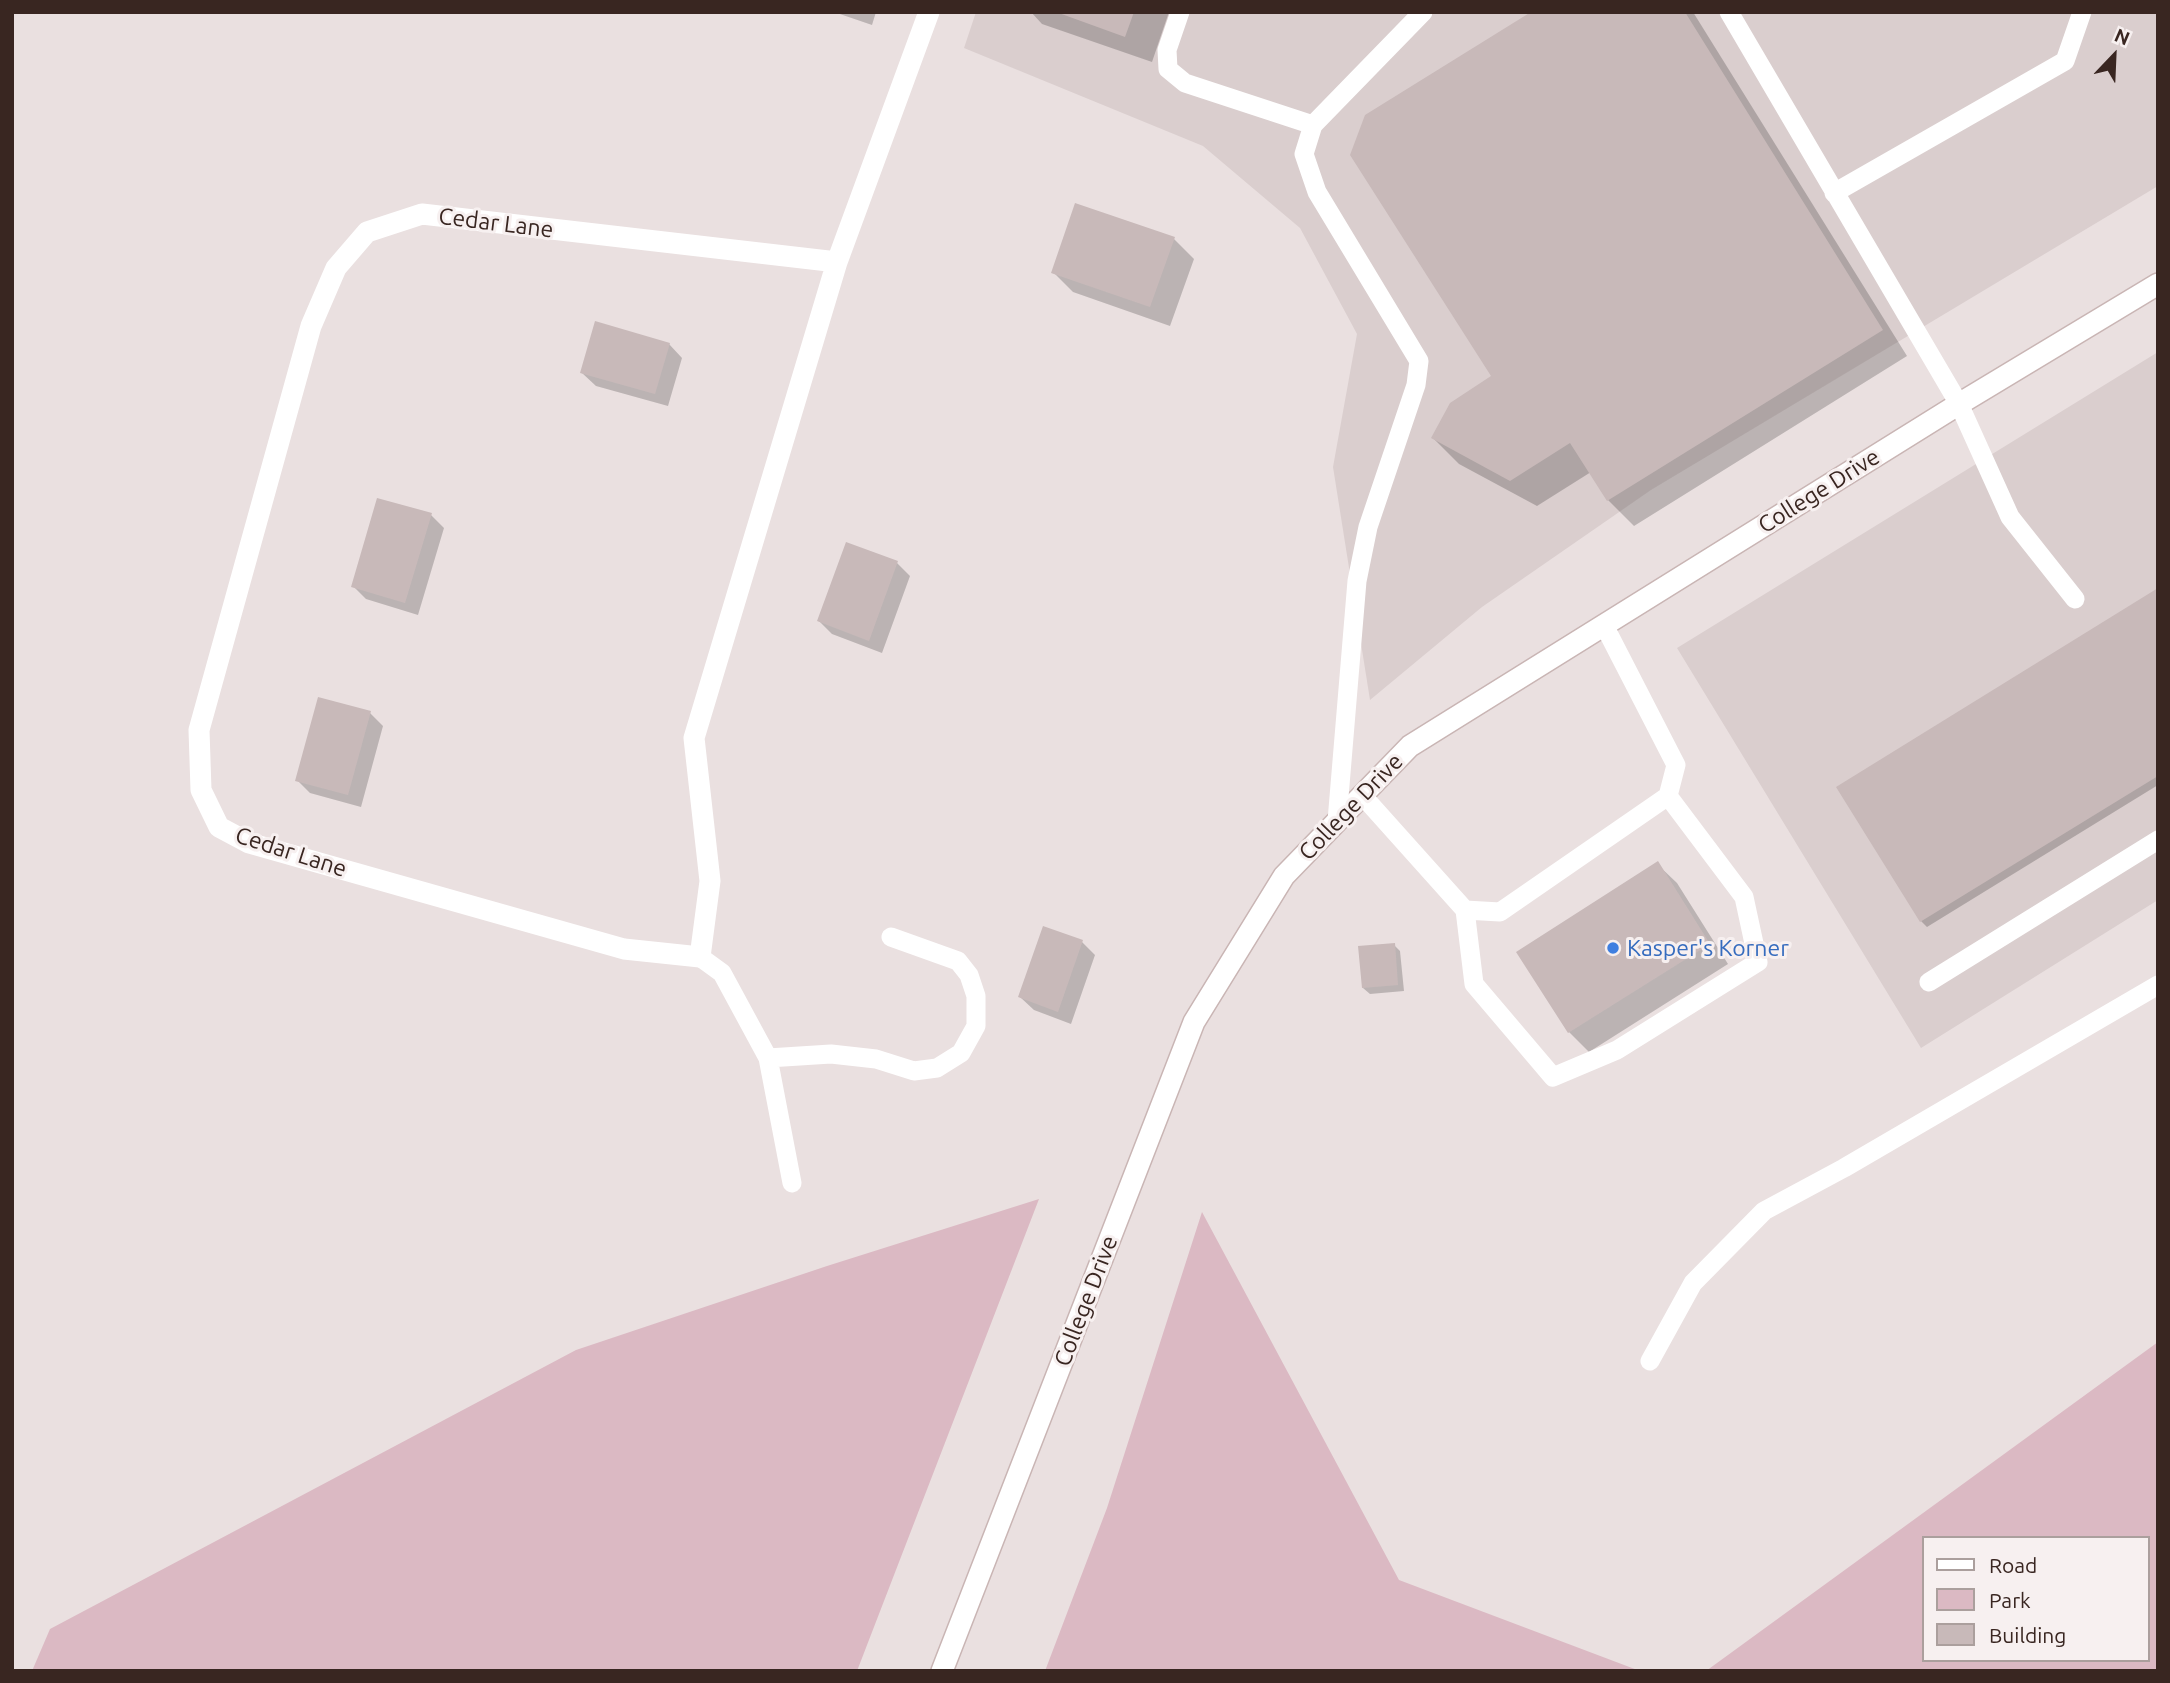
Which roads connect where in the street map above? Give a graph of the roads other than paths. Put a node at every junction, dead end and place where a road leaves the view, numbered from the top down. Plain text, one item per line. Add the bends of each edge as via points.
1 (929, 12) edge
2 (1180, 12) edge
3 (1423, 12) edge
4 (1729, 12) edge
5 (2082, 12) edge
6 (1313, 125) junction
7 (1834, 193) junction
8 (836, 262) junction
9 (2158, 284) edge
10 (1959, 404) junction
11 (2075, 599) dead end
12 (1604, 625) junction
13 (1362, 795) junction
14 (1668, 796) junction
15 (1337, 821) junction
16 (2158, 840) edge
17 (1465, 910) junction
18 (891, 937) dead end
19 (700, 957) junction
20 (1929, 982) dead end
21 (2158, 985) edge
22 (768, 1058) junction
23 (792, 1183) dead end
24 (1650, 1361) dead end
25 (943, 1671) edge

1 - 8 street
2 - 6 lane via 1167,50 1168,69 1185,83
3 - 6 lane
4 - 7 lane
5 - 7 lane via 2065,61
6 - 15 lane via 1304,154 1317,192 1419,361 1416,385 1368,527 1357,581
7 - 10 lane
8 - 19 street via 694,738 710,881
8 - 19 street, Cedar Lane via 422,214 367,232 336,268 311,326 199,730 201,790 219,827 249,843 624,949
9 - 10 street, College Drive
10 - 11 lane via 2010,517
10 - 12 street, College Drive
12 - 13 street, College Drive via 1410,746
12 - 14 lane via 1676,765
13 - 15 street, College Drive
13 - 17 lane
14 - 17 lane via 1500,912
14 - 17 lane via 1744,897 1758,962 1617,1051 1553,1077 1474,984
15 - 25 street, College Drive via 1284,876 1194,1022
16 - 20 lane
18 - 22 lane via 958,961 969,975 976,996 976,1026 961,1053 937,1069 914,1071 876,1059 831,1054
19 - 22 lane via 722,973
21 - 24 lane via 1764,1211 1693,1283
22 - 23 lane

